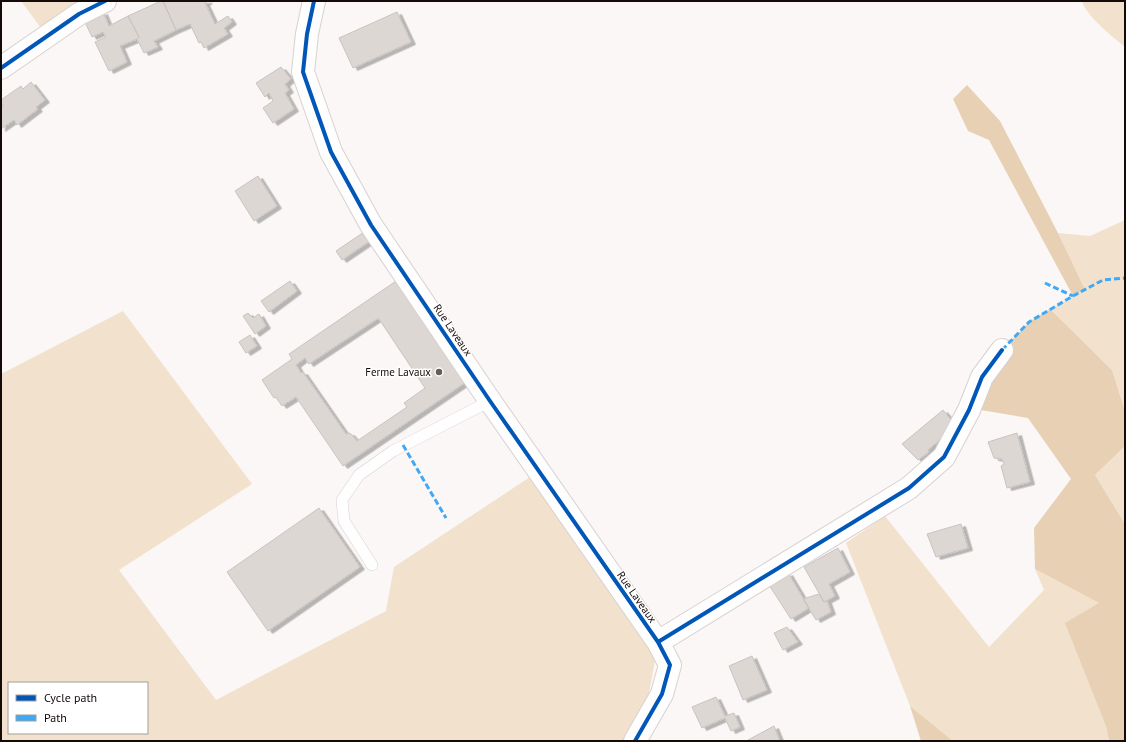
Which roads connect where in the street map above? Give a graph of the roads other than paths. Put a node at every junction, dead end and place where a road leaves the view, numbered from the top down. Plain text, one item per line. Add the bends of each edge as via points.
1 (105, 1) edge
2 (314, 1) edge
3 (1, 68) edge
4 (1002, 350) dead end
5 (490, 401) junction
6 (372, 565) dead end
7 (658, 642) junction
8 (635, 741) edge

1 - 3 street via 79,14
2 - 5 street, Rue Laveaux via 303,72 331,152 371,226
4 - 7 street via 982,376 969,410 944,457 909,488
5 - 6 lane via 393,450 360,475 342,500 344,521
5 - 7 street, Rue Laveaux
7 - 8 street, Rue Laveaux via 670,665 662,694

